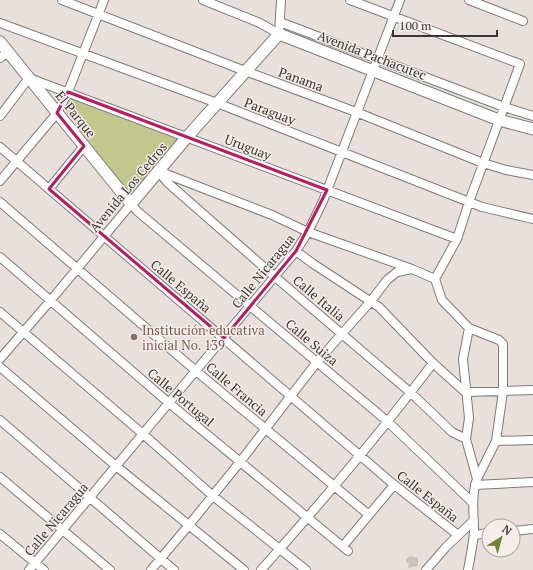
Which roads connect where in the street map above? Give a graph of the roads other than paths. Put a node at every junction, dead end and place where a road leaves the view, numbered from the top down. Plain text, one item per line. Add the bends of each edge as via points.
1 (62, 0) edge
2 (104, 0) edge
3 (203, 0) edge
4 (281, 0) edge
5 (350, 0) edge
6 (400, 0) edge
7 (470, 0) edge
8 (98, 14) junction
9 (393, 17) junction
10 (523, 21) dead end
11 (280, 22) junction
12 (0, 23) edge
13 (279, 34) junction
14 (0, 42) edge
15 (84, 53) junction
16 (4, 55) edge
17 (376, 59) junction
18 (372, 70) junction
19 (245, 71) junction
20 (29, 78) junction
21 (68, 92) junction
22 (217, 103) junction
23 (504, 107) junction
24 (356, 112) junction
25 (58, 113) junction
26 (0, 116) edge
27 (533, 116) edge
28 (499, 120) junction
29 (533, 129) edge
30 (187, 137) junction
31 (84, 146) junction
32 (0, 147) edge
33 (341, 152) junction
34 (17, 161) junction
35 (483, 163) junction
36 (158, 172) junction
37 (533, 175) edge
38 (0, 181) edge
39 (49, 189) junction
40 (327, 190) junction
41 (0, 202) edge
42 (468, 202) junction
43 (131, 204) junction
44 (533, 219) edge
45 (308, 232) junction
46 (104, 236) junction
47 (457, 239) junction
48 (296, 251) junction
49 (0, 257) edge
50 (78, 268) junction
51 (412, 269) junction
52 (274, 276) junction
53 (434, 279) junction
54 (51, 300) junction
55 (371, 301) junction
56 (251, 306) junction
57 (0, 312) edge
58 (468, 328) junction
59 (24, 332) junction
60 (342, 333) junction
61 (224, 338) junction
62 (0, 359) edge
63 (317, 362) junction
64 (433, 363) junction
65 (0, 367) edge
66 (196, 371) junction
67 (533, 390) edge
68 (503, 391) junction
69 (465, 392) junction
70 (411, 393) junction
71 (292, 396) junction
72 (169, 404) junction
73 (0, 420) edge
74 (387, 421) junction
75 (266, 429) junction
76 (143, 434) junction
77 (466, 439) junction
78 (533, 440) edge
79 (496, 441) junction
80 (360, 455) junction
81 (240, 462) junction
82 (116, 466) junction
83 (0, 477) edge
84 (476, 482) junction
85 (533, 482) edge
86 (394, 485) junction
87 (335, 486) junction
88 (213, 496) junction
89 (90, 497) junction
90 (473, 503) junction
91 (369, 515) junction
92 (308, 518) junction
93 (474, 520) junction
94 (189, 525) junction
95 (533, 529) edge
96 (63, 530) junction
97 (521, 530) edge
98 (0, 534) edge
99 (481, 534) edge
100 (458, 535) junction
101 (474, 535) junction
102 (280, 550) junction
103 (160, 558) junction
104 (35, 563) junction
105 (29, 570) edge
106 (44, 570) edge
107 (110, 570) edge
108 (151, 570) edge
109 (174, 570) edge
110 (244, 570) edge
111 (261, 570) edge
112 (306, 570) edge
113 (426, 570) edge
114 (468, 570) edge

1 - 8 street, Panama
2 - 8 street
3 - 13 street, Avenida Pachacutec via 260,23
4 - 11 street
5 - 9 street
6 - 9 street, Calle Nicaragua
7 - 10 street
8 - 15 street
8 - 19 street, Panama
9 - 17 street, Calle Nicaragua
9 - 23 street via 520,64
11 - 13 street
11 - 17 street, Avenida Pachacutec
12 - 15 street, Paraguay
13 - 18 main road, Avenida Pachacutec
13 - 19 main road, Avenida Los Cedros
14 - 16 main road, El Parque
15 - 21 street
15 - 22 street, Paraguay
16 - 20 main road, El Parque
17 - 18 street, Calle Nicaragua
17 - 23 street, Avenida Pachacutec
18 - 24 street, Calle Nicaragua
18 - 28 main road, Avenida Pachacutec
19 - 22 main road, Avenida Los Cedros
19 - 24 street, Panama
20 - 21 street, Uruguay
20 - 25 main road, El Parque
20 - 26 street
21 - 25 street
21 - 30 street, Uruguay
22 - 30 main road, Avenida Los Cedros
22 - 33 street, Paraguay
23 - 27 street, Avenida Pachacutec
23 - 28 street
24 - 33 street, Calle Nicaragua
24 - 35 street, Panama
25 - 31 main road, El Parque
25 - 34 street
28 - 29 main road, Avenida Pachacutec
28 - 35 street
30 - 36 main road, Avenida Los Cedros
30 - 40 street, Uruguay
31 - 39 street
31 - 43 main road, El Parque
32 - 34 street, Calle España
33 - 40 street, Calle Nicaragua
33 - 42 street, Paraguay
34 - 38 street
34 - 39 street, Calle España
35 - 37 street, Panama
35 - 42 street
36 - 43 main road, Avenida Los Cedros
36 - 45 street via 272,215
36 - 52 street, Calle Italia
39 - 46 street, Calle España
40 - 45 street, Calle Nicaragua
40 - 47 street, Uruguay
41 - 50 street, Calle Francia
42 - 44 street, Paraguay via 482,208
42 - 47 street
43 - 46 street, Avenida Los Cedros
43 - 56 street, Calle Suiza
45 - 48 street, Calle Nicaragua
45 - 51 street
46 - 50 street, Avenida Los Cedros
46 - 61 street, Calle España
47 - 53 street
48 - 52 street, Calle Nicaragua
48 - 55 street
49 - 54 street, Calle Portugal
50 - 54 street, Avenida Los Cedros
50 - 66 street, Calle Francia
51 - 53 street
51 - 55 street via 397,272
52 - 56 street, Calle Nicaragua
52 - 60 street, Calle Italia
53 - 58 street via 442,300
54 - 59 street, Avenida Los Cedros
54 - 72 street, Calle Portugal
55 - 60 street
55 - 64 street
56 - 61 street, Calle Nicaragua
56 - 63 street, Calle Suiza
57 - 59 street
58 - 68 street via 503,344
58 - 69 street via 463,359
59 - 62 street, Avenida Los Cedros
59 - 76 street
60 - 63 street
60 - 70 street, Calle Italia
61 - 66 street, Calle Nicaragua
61 - 71 street, Calle España
63 - 71 street
63 - 74 street, Calle Suiza
64 - 69 street
64 - 70 street
65 - 82 street
66 - 72 street, Calle Nicaragua
66 - 75 street, Calle Francia
67 - 68 street
68 - 69 street
68 - 79 street
69 - 77 street via 469,418
70 - 74 street
70 - 77 street, Calle Italia via 452,432
71 - 75 street
71 - 80 street, Calle España
72 - 76 street, Calle Nicaragua
72 - 81 street, Calle Portugal
73 - 89 street
74 - 80 street
74 - 90 street, Calle Suiza
75 - 81 street
75 - 87 street, Calle Francia
76 - 82 street, Calle Nicaragua
76 - 88 street
77 - 84 street
78 - 79 street
79 - 84 street
80 - 86 street, Calle España
80 - 87 street
81 - 88 street
81 - 92 street, Calle Portugal
82 - 89 street, Calle Nicaragua
82 - 94 street
83 - 96 street
84 - 85 street
84 - 90 street
86 - 91 street
86 - 100 street, Calle España
87 - 91 street, Calle Francia
87 - 92 street
88 - 94 street
88 - 102 street
89 - 96 street, Calle Nicaragua
89 - 103 street
90 - 93 street
91 - 92 street, Calle Portugal via 345,549
92 - 102 street
93 - 100 street
93 - 101 street
94 - 103 street
94 - 110 street
95 - 97 street
96 - 104 street, Calle Nicaragua
96 - 107 street
98 - 104 street
99 - 101 street
100 - 113 street
101 - 114 street
102 - 111 street
102 - 112 street
103 - 108 street
103 - 109 street
104 - 105 street, Calle Nicaragua
104 - 106 street

